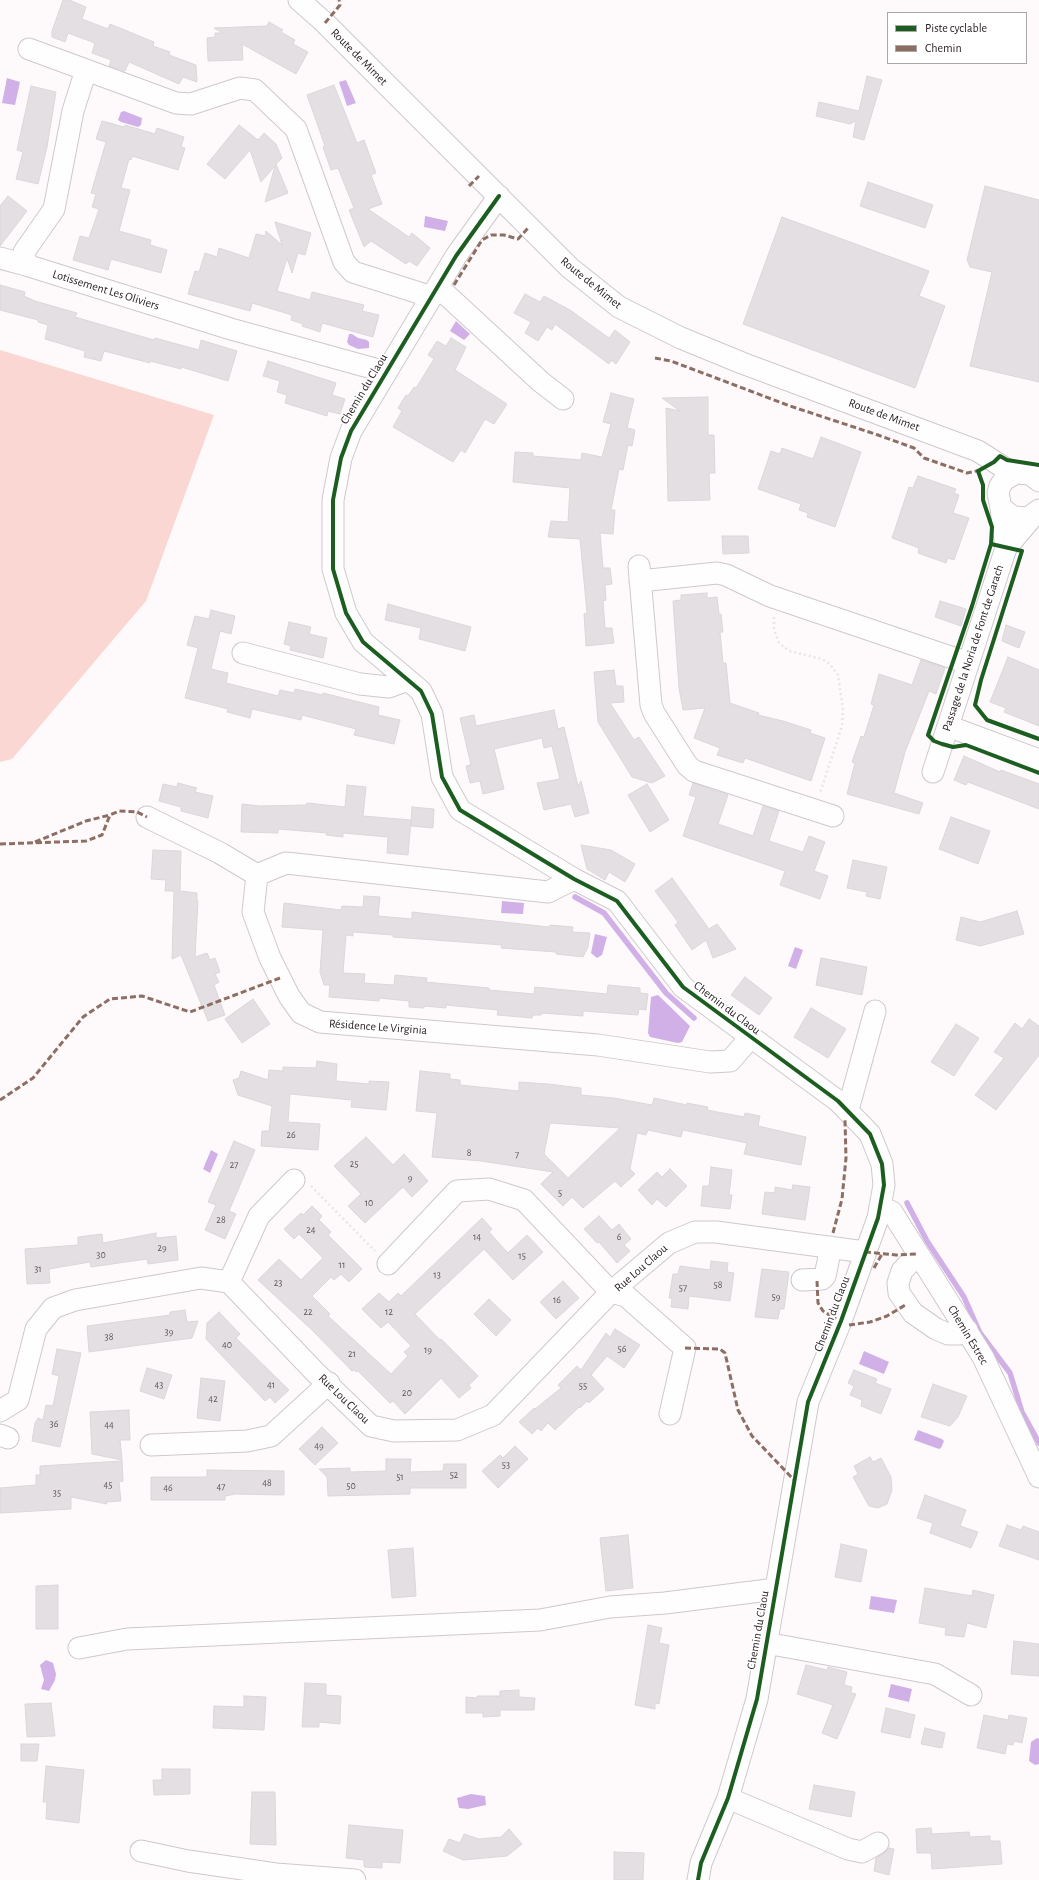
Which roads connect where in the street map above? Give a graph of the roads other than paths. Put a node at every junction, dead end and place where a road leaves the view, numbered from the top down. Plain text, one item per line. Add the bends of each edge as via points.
1 (299, 0) edge
2 (29, 49) dead end
3 (86, 70) junction
4 (499, 196) junction
5 (0, 258) edge
6 (26, 265) junction
7 (435, 292) junction
8 (386, 372) junction
9 (562, 399) dead end
10 (961, 445) junction
11 (1016, 473) junction
12 (1039, 481) edge
13 (1000, 500) junction
14 (1037, 512) edge
15 (1006, 548) junction
16 (243, 653) dead end
17 (968, 664) junction
18 (408, 680) junction
19 (948, 726) junction
20 (1039, 760) edge
21 (933, 772) dead end
22 (824, 813) road end
23 (147, 817) dead end
24 (257, 875) junction
25 (574, 879) junction
26 (875, 1011) dead end
27 (750, 1038) junction
28 (848, 1110) junction
29 (294, 1180) road end
30 (880, 1206) junction
31 (831, 1247) junction
32 (865, 1252) junction
33 (918, 1254) junction
34 (388, 1264) road end
35 (802, 1280) dead end
36 (229, 1282) junction
37 (612, 1292) junction
38 (966, 1330) junction
39 (329, 1383) junction
40 (0, 1411) edge
41 (670, 1414) dead end
42 (151, 1445) dead end
43 (1039, 1477) edge
44 (776, 1589) junction
45 (766, 1643) junction
46 (79, 1648) dead end
47 (971, 1695) dead end
48 (728, 1798) junction
49 (878, 1843) dead end
50 (141, 1851) dead end
51 (355, 1880) edge
52 (698, 1880) edge

1 - 4 street, Route de Mimet
2 - 3 street
3 - 6 street via 73,111 54,209 24,252
3 - 7 street via 176,104 191,104 240,88 255,90 296,129 344,262 353,272
4 - 7 street, Chemin du Claou via 456,256
4 - 10 street, Route de Mimet via 570,268 619,307 701,347
5 - 6 street, Lotissement Les Oliviers
6 - 8 street, Lotissement Les Oliviers
7 - 8 street, Chemin du Claou
7 - 9 street
8 - 18 street, Chemin du Claou via 351,431 341,458 333,500 333,569 346,613 363,642
10 - 11 street, Route de Mimet via 978,451
10 - 13 street, Route de Mimet via 983,469
11 - 12 street, Route de Mimet via 1030,474
11 - 13 street via 1004,480 1000,486
13 - 14 street via 1013,517 1028,518
13 - 15 street, Passage de la Noria de Font de Garach
14 - 15 street, Passage de la Noria de Font de Garach
15 - 17 street, Passage de la Noria de Font de Garach
16 - 18 street via 360,684 389,687
17 - 19 street, Passage de la Noria de Font de Garach
17 - 22 street via 780,599 726,575 640,573 651,705 687,765 694,771
18 - 25 street, Chemin du Claou via 421,691 432,714 442,777 460,810
19 - 20 street
19 - 21 street, Passage de la Noria de Font de Garach
23 - 24 street via 220,853
24 - 25 street via 286,864 548,892
24 - 27 street, Résidence Le Virginia via 252,912 270,958 289,996 301,1013 320,1022 598,1045 710,1062 730,1061
25 - 27 street, Chemin du Claou via 618,901 683,987
26 - 28 street
27 - 28 street, Chemin du Claou
28 - 30 street, Chemin du Claou via 870,1134 882,1164 884,1185
29 - 36 street via 260,1216
30 - 32 street, Chemin du Claou
30 - 33 street, Chemin Estrec via 892,1212
31 - 32 street, Rue Lou Claou
31 - 35 street via 825,1276 822,1279
31 - 37 street, Rue Lou Claou via 716,1232 695,1232 669,1243
32 - 44 street, Chemin du Claou via 841,1321 808,1402
33 - 38 street, Chemin Estrec
33 - 38 street via 902,1271 898,1283 899,1293 913,1313 936,1329 954,1334
34 - 37 street via 457,1191 489,1190 524,1200
36 - 39 street, Rue Lou Claou via 314,1371
36 - 40 street via 201,1278 75,1300 53,1308 36,1329 18,1400
37 - 39 street, Rue Lou Claou via 493,1415 457,1430 394,1431 371,1426
37 - 41 street via 626,1296 685,1348
38 - 43 street, Chemin Estrec via 983,1357
39 - 42 street via 271,1436 247,1441
44 - 45 street, Chemin du Claou
44 - 46 street via 665,1603 610,1606 540,1620 127,1639
45 - 47 street via 935,1674
45 - 48 street, Chemin du Claou via 757,1699
48 - 49 street via 848,1849 862,1852
48 - 52 street, Chemin du Claou via 701,1863
50 - 51 street via 188,1861 269,1872

